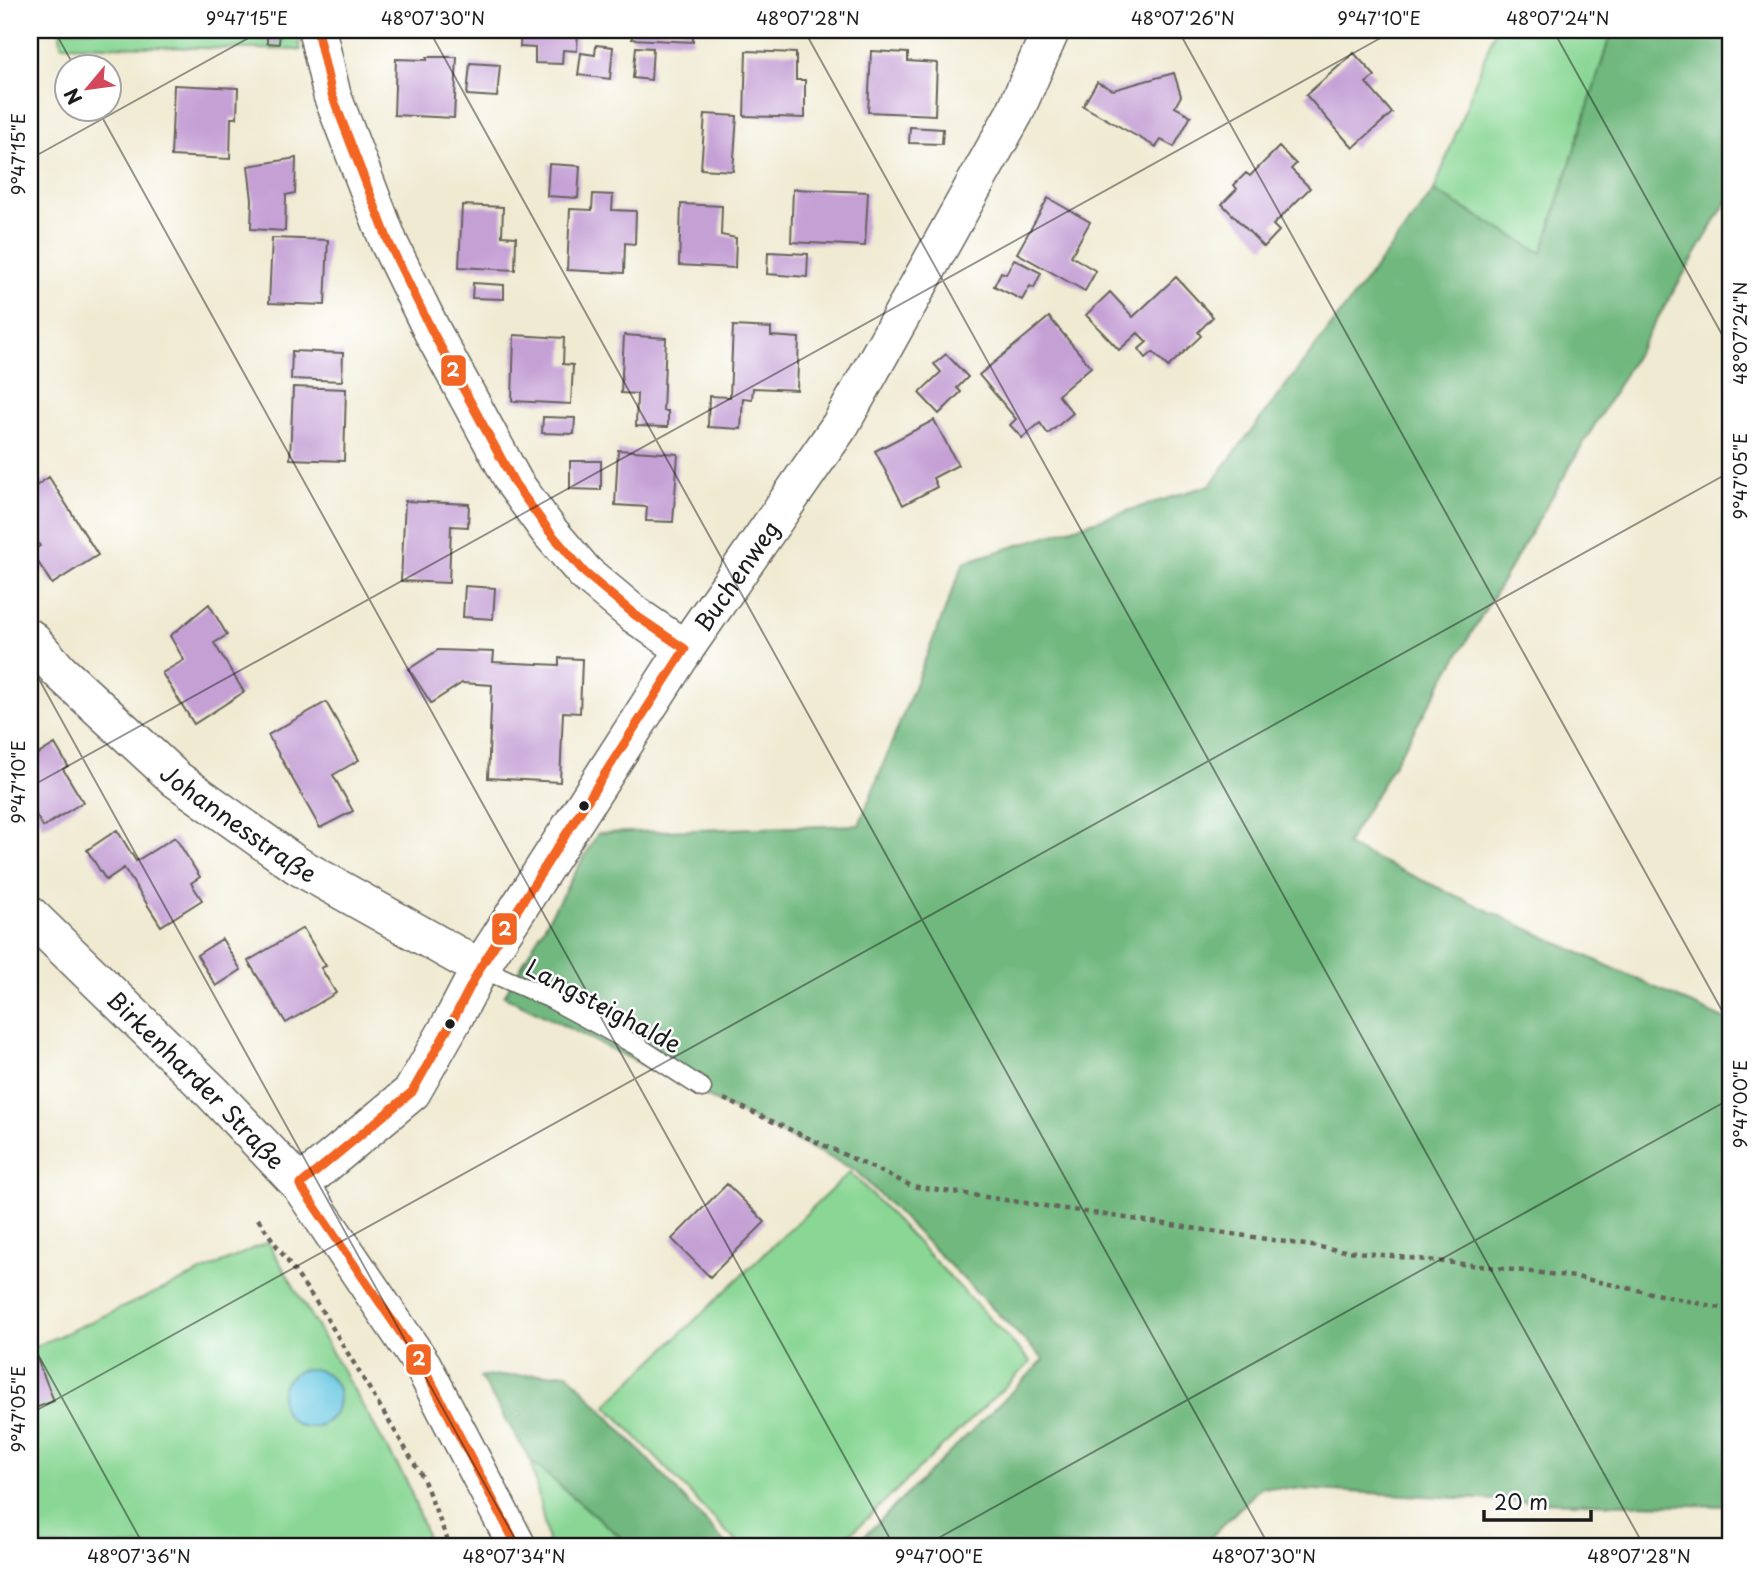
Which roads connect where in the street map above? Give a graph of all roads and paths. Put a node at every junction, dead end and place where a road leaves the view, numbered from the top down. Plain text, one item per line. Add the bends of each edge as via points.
1 (317, 30) edge
2 (1051, 30) edge
3 (30, 638) edge
4 (685, 649) junction
5 (30, 915) edge
6 (480, 968) junction
7 (702, 1088) joint
8 (300, 1185) junction
9 (258, 1219) dead end
10 (1730, 1310) edge
11 (450, 1546) edge
12 (517, 1546) edge

1 - 4 street via 332,95 389,243 515,484 585,573
2 - 4 street, Buchenweg via 1015,112 841,424
3 - 6 street, Johannesstraße via 59,671 176,779 298,866
4 - 6 street, Buchenweg
5 - 8 street, Birkenharder Straße
6 - 7 lane, Langsteighalde via 560,1004
6 - 8 street, Buchenweg via 412,1092
7 - 10 path via 912,1186 1339,1250 1576,1277
8 - 12 street, Birkenharder Straße via 424,1366
9 - 11 path via 323,1312 422,1476

